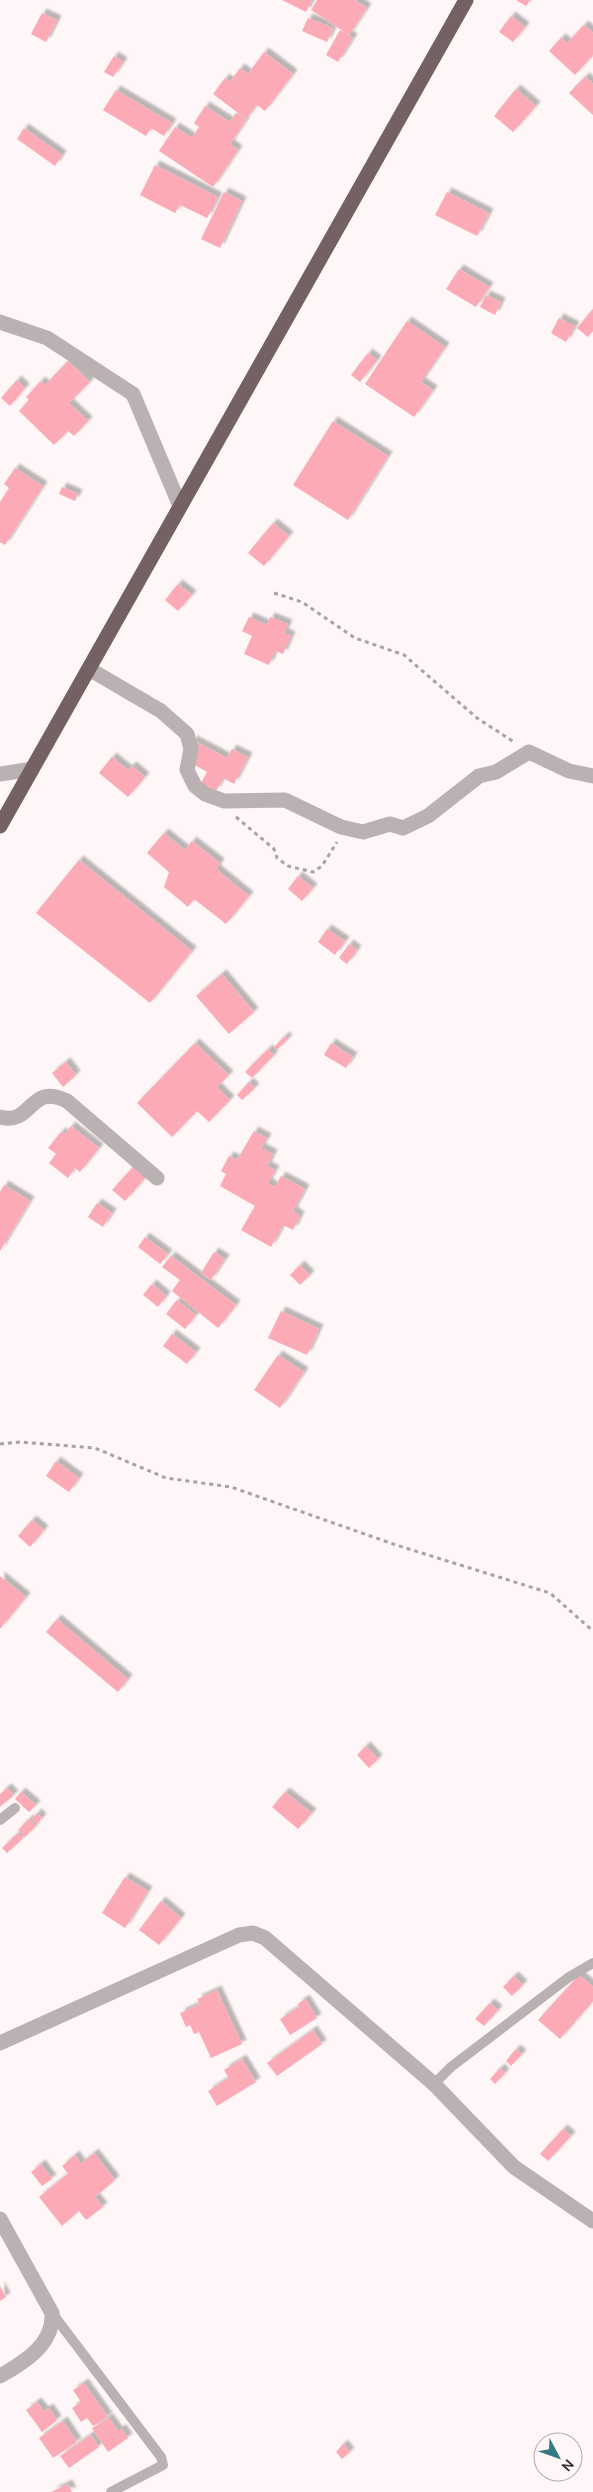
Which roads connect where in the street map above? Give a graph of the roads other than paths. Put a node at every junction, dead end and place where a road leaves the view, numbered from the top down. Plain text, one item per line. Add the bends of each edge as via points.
1 (466, 0) edge
2 (0, 322) edge
3 (180, 506) junction
4 (89, 669) junction
5 (32, 769) junction
6 (0, 774) edge
7 (593, 776) edge
8 (0, 826) edge
9 (0, 1117) edge
10 (157, 1178) dead end
11 (14, 1808) dead end
12 (0, 1820) edge
13 (593, 1963) edge
14 (0, 2044) edge
15 (434, 2084) junction
16 (0, 2219) edge
17 (593, 2221) edge
18 (52, 2314) junction
19 (0, 2376) edge
20 (111, 2492) edge

1 - 3 highway
2 - 3 street via 47,338 133,394
3 - 4 highway
4 - 5 highway
4 - 7 street via 162,711 187,734 191,749 187,770 195,786 205,794 224,800 285,800 346,828 363,832 390,824 403,828 428,816 479,776 496,772 529,752 569,771
5 - 6 street
5 - 8 highway
9 - 10 street via 22,1114 42,1096 54,1094 67,1101
11 - 12 lane
13 - 15 lane via 451,2067
14 - 15 street via 239,1935 253,1933 265,1938
15 - 17 street via 514,2167
16 - 18 street
18 - 19 street via 53,2326 40,2348
18 - 20 lane via 161,2457 162,2465

